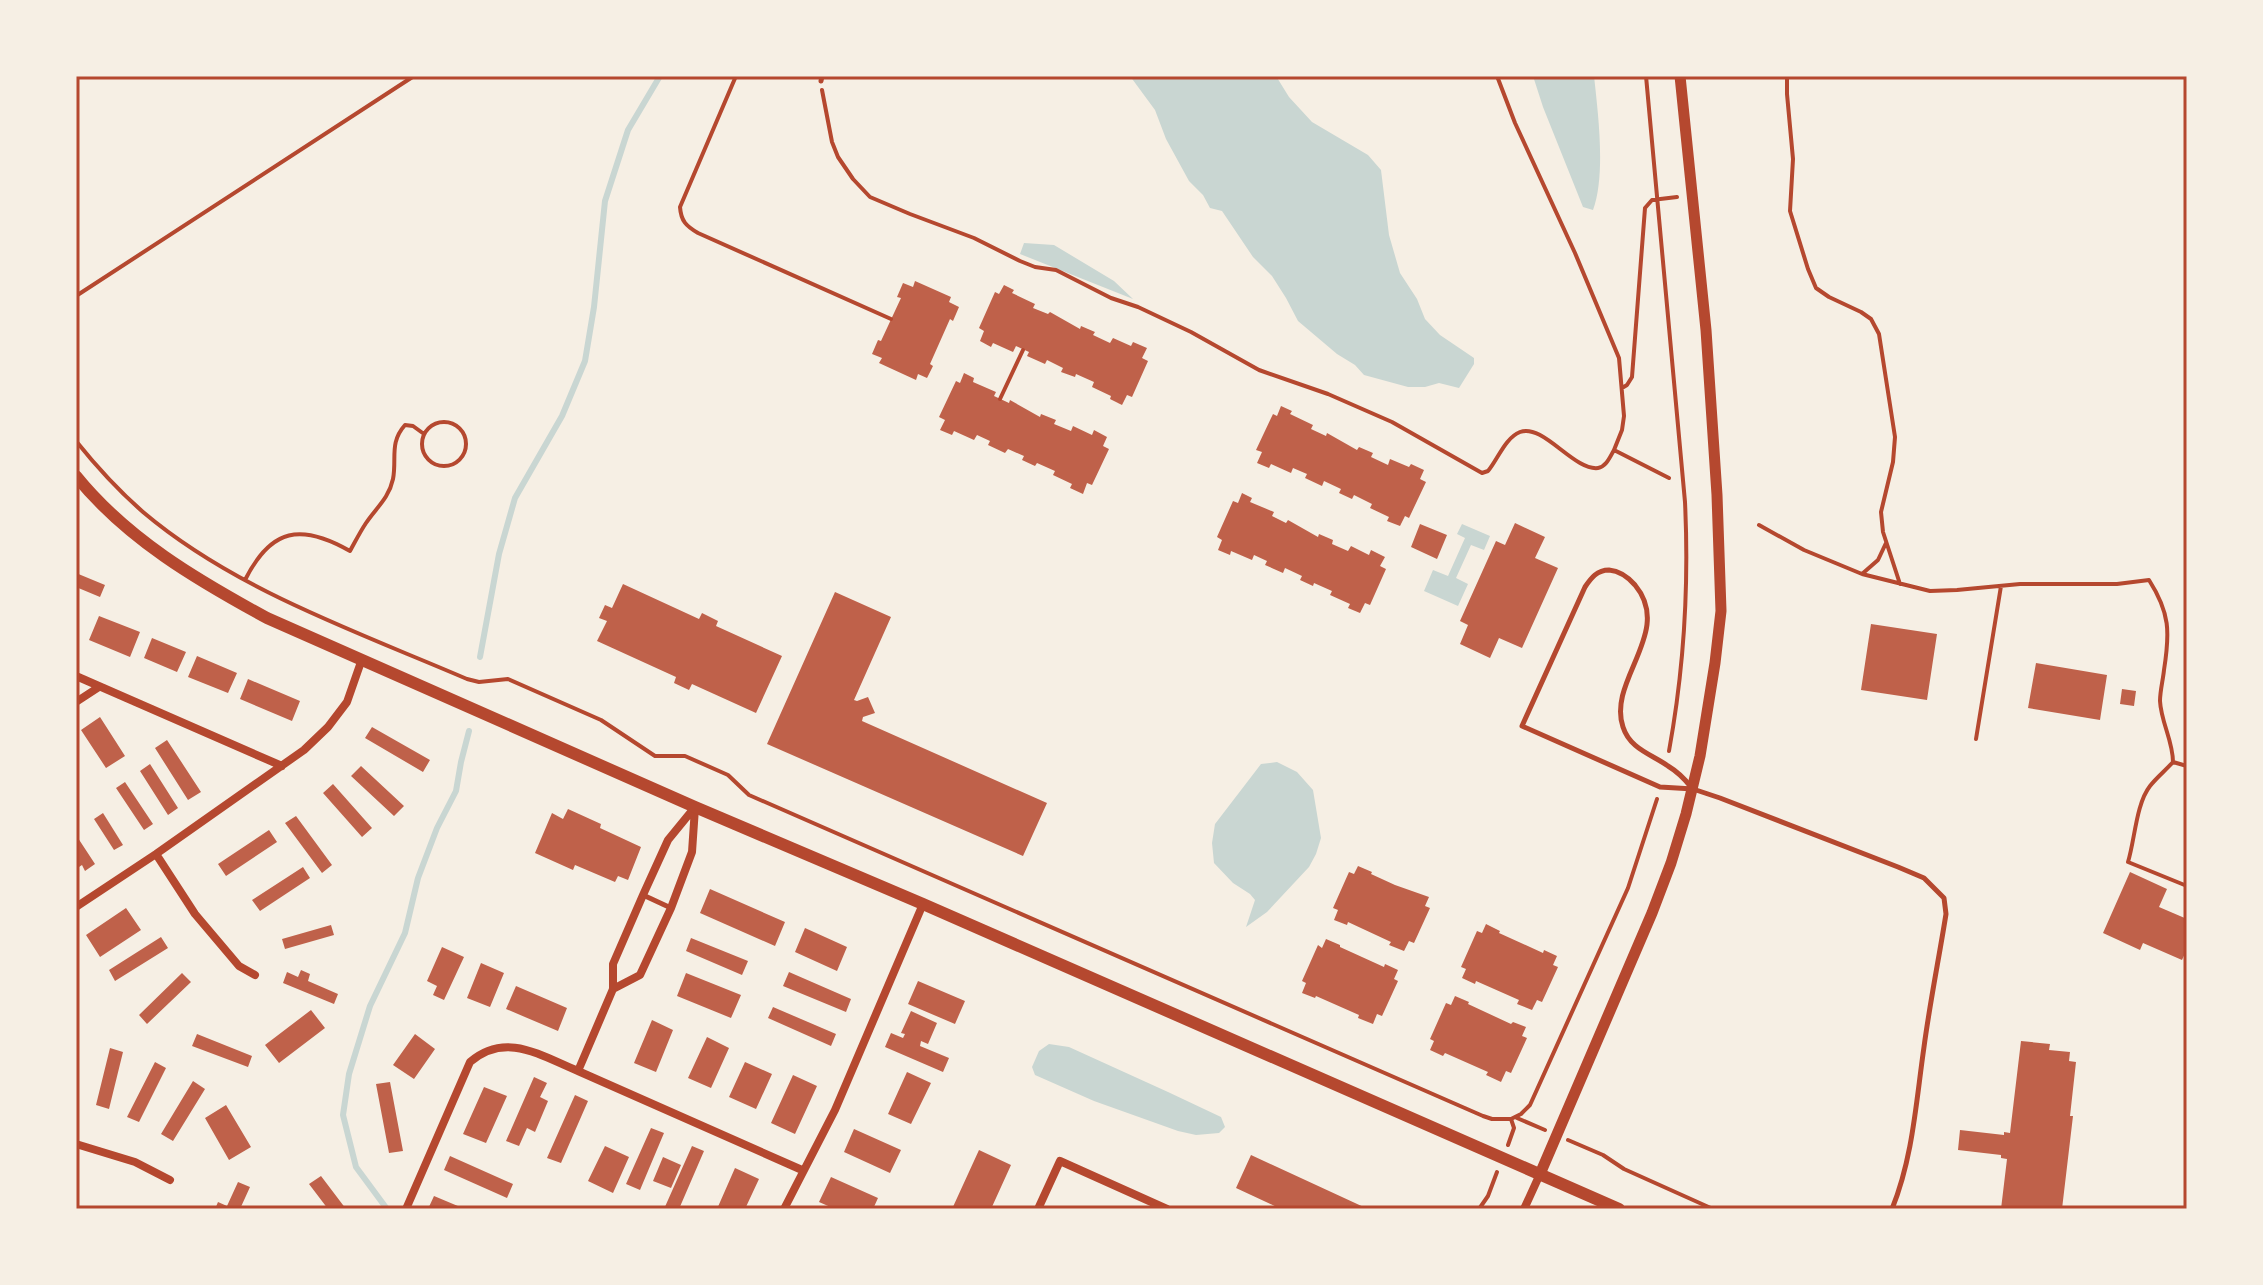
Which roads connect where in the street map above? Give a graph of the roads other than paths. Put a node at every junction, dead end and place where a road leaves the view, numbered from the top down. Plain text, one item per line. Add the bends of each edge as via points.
1 (1680, 76) edge
2 (79, 485) edge
3 (362, 659) junction
4 (76, 676) edge
5 (99, 687) junction
6 (76, 702) edge
7 (282, 766) junction
8 (1693, 789) junction
9 (695, 807) junction
10 (156, 854) junction
11 (643, 895) junction
12 (923, 904) junction
13 (76, 907) edge
14 (671, 908) junction
15 (255, 975) dead end
16 (613, 989) junction
17 (578, 1071) junction
18 (76, 1144) edge
19 (802, 1170) junction
20 (1540, 1174) junction
21 (170, 1180) dead end
22 (407, 1206) edge
23 (784, 1209) edge
24 (1038, 1209) edge
25 (1167, 1209) edge
26 (1524, 1209) edge
27 (1619, 1209) edge
28 (1892, 1209) edge

1 - 8 street via 1706,330 1721,570 1713,679
2 - 3 main road via 147,544 209,586
3 - 7 street via 347,702
3 - 9 main road
4 - 5 street
5 - 6 street
5 - 7 street
7 - 10 street
8 - 8 lane via 1681,774 1641,751 1623,729 1620,703 1643,646 1646,615 1630,579 1605,570 1593,575 1522,726 1660,787
8 - 20 street via 1652,913
8 - 28 lane via 1924,878 1944,898 1946,914 1915,1122
9 - 11 street via 668,840
9 - 12 main road
9 - 14 street via 692,852
10 - 13 street
10 - 15 street via 195,914 239,966
11 - 14 lane
11 - 16 street via 613,964
12 - 19 street via 835,1110
12 - 20 main road
14 - 16 street via 640,975
16 - 17 street
17 - 19 street
17 - 22 street via 517,1046 482,1051 470,1062
18 - 21 street via 135,1162
19 - 23 street
20 - 26 street
20 - 27 main road
24 - 25 street via 1060,1161

